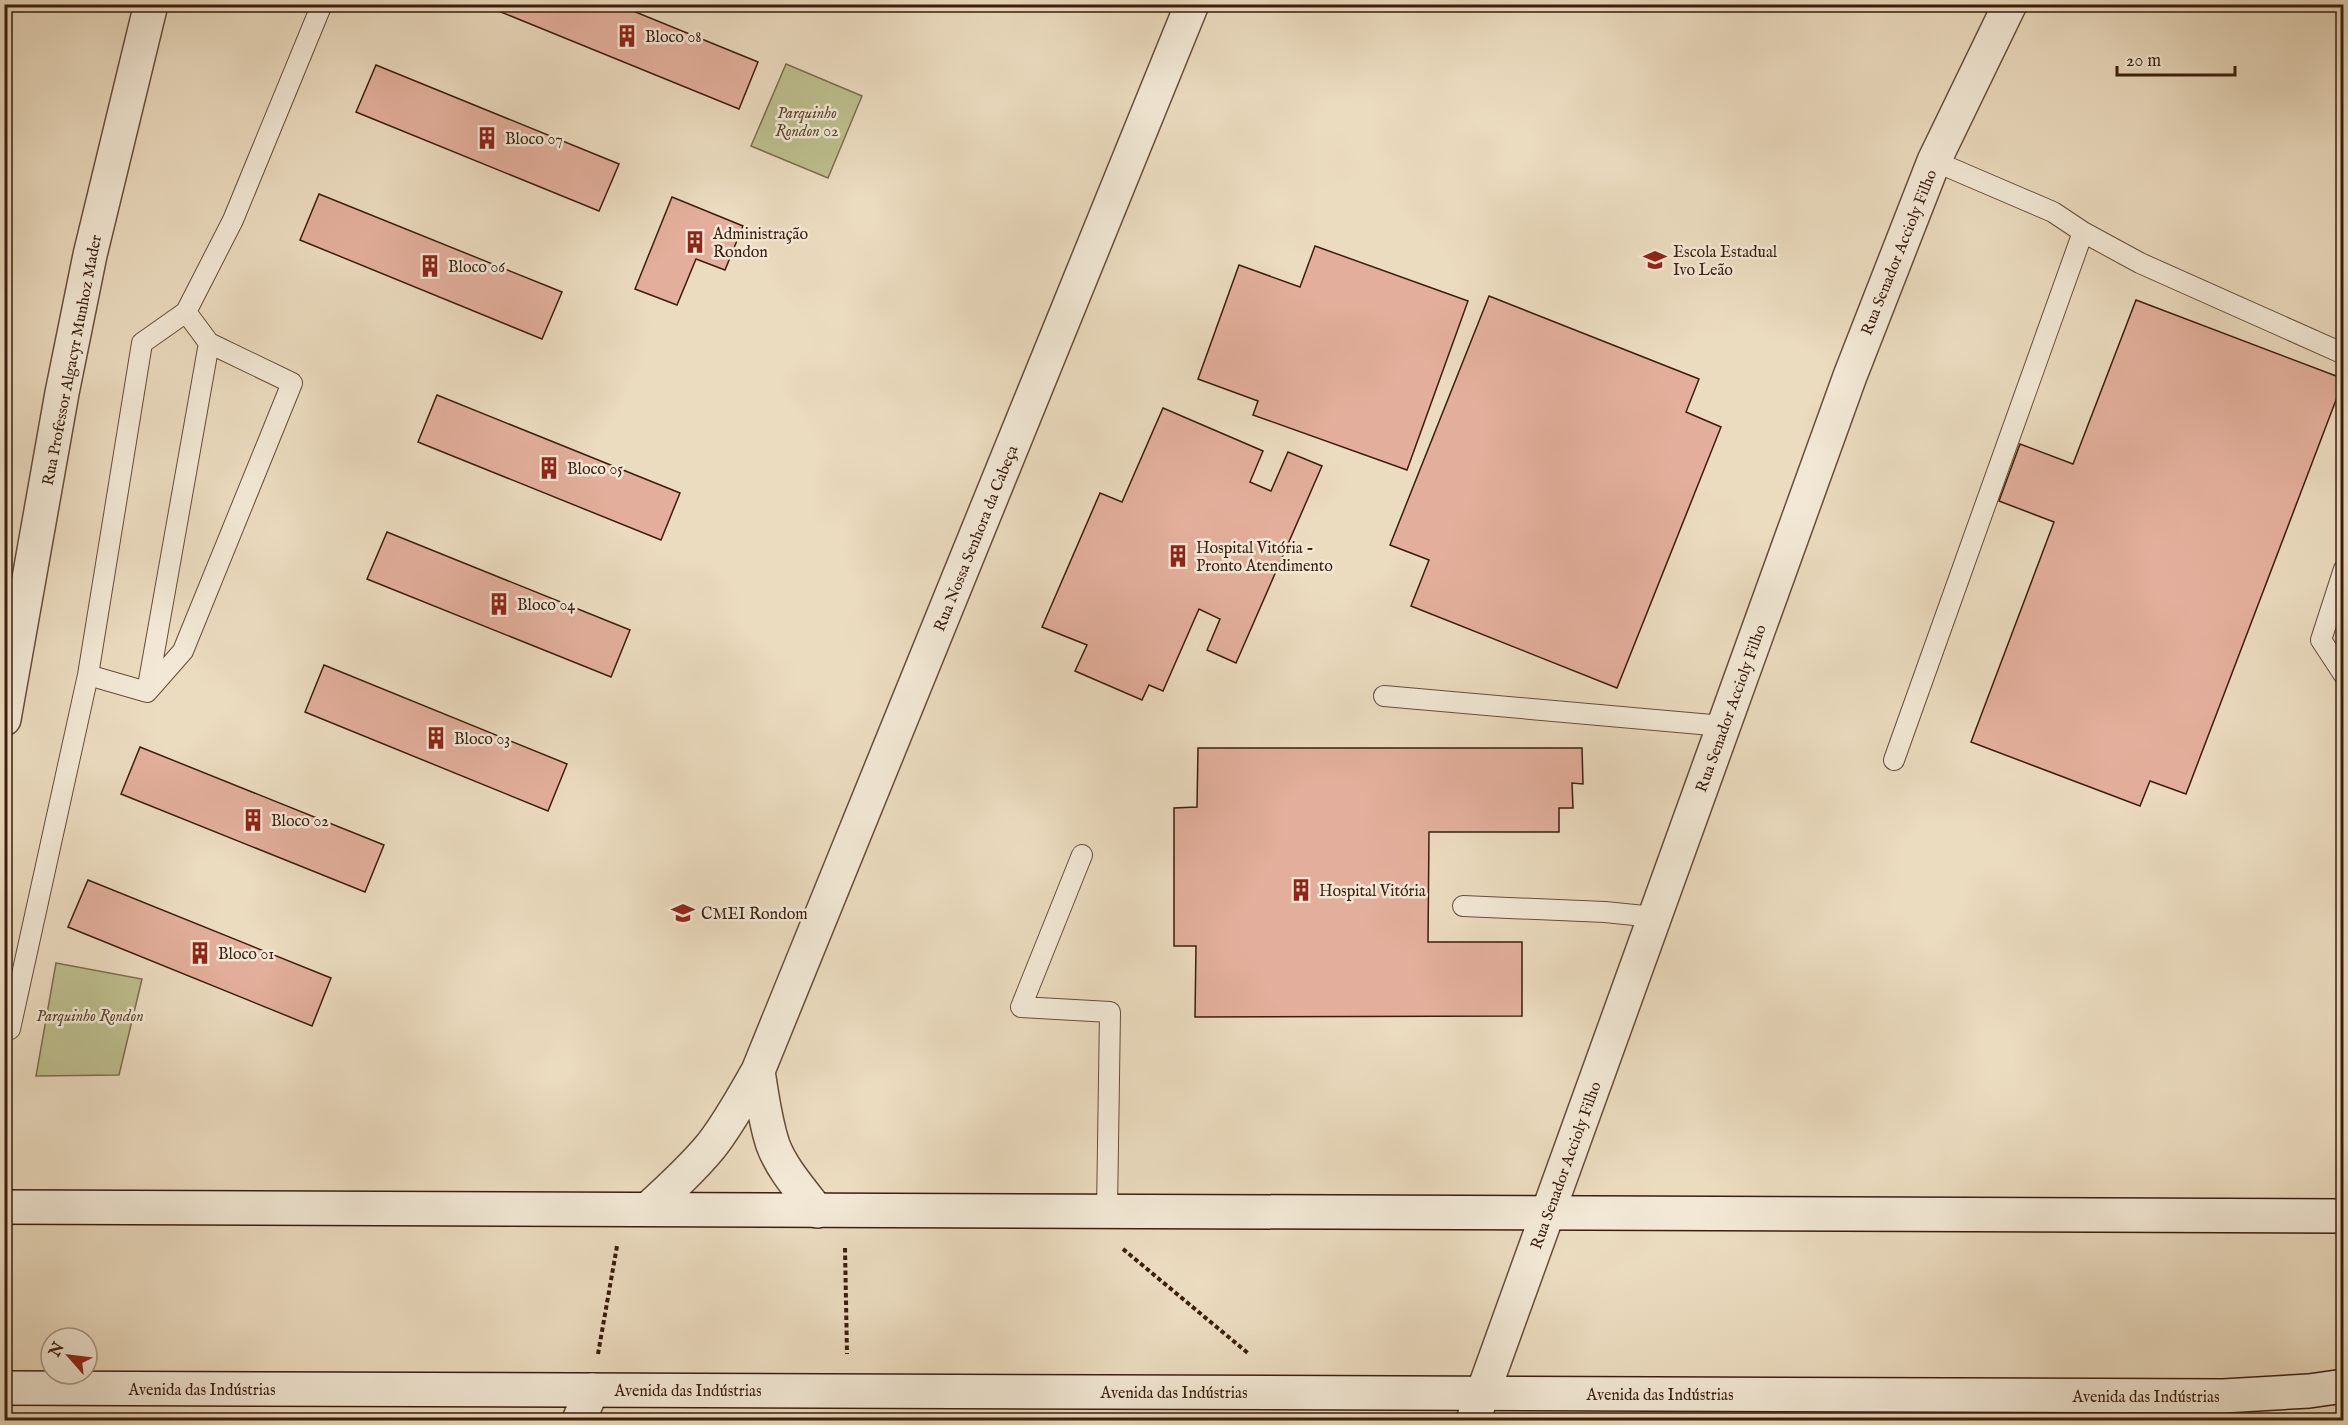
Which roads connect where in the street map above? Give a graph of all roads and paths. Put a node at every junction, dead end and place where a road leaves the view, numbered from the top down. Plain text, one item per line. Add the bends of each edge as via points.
1 (151, 4) edge
2 (322, 4) edge
3 (1192, 4) edge
4 (2010, 4) edge
5 (1934, 161) junction
6 (2083, 232) junction
7 (186, 312) junction
8 (209, 343) junction
9 (2343, 354) edge
10 (2343, 570) edge
11 (88, 675) junction
12 (2343, 675) edge
13 (147, 692) junction
14 (1384, 696) dead end
15 (4, 719) edge
16 (1723, 726) junction
17 (1894, 760) dead end
18 (1082, 855) dead end
19 (1463, 906) dead end
20 (1654, 917) junction
21 (9, 1029) dead end
22 (758, 1071) junction
23 (4, 1207) edge
24 (636, 1209) junction
25 (831, 1210) junction
26 (1092, 1211) junction
27 (1548, 1213) junction
28 (2343, 1216) edge
29 (1250, 1355) dead end
30 (2343, 1386) edge
31 (4, 1388) edge
32 (592, 1390) junction
33 (848, 1391) junction
34 (1478, 1407) edge
35 (579, 1420) edge

1 - 15 main road, Rua Professor Algacyr Munhoz Mader via 62,393
2 - 7 lane via 233,220
3 - 22 main road, Rua Nossa Senhora da Cabeça
4 - 5 main road, Rua Senador Accioly Filho
5 - 6 lane via 2053,212
5 - 16 main road, Rua Senador Accioly Filho via 1850,376
6 - 9 lane via 2140,263
6 - 17 lane
7 - 8 lane
7 - 11 lane via 142,343
8 - 13 lane
8 - 13 lane via 292,383 183,651
10 - 12 lane via 2321,640
11 - 13 lane
11 - 21 lane
14 - 16 lane
16 - 20 main road, Rua Senador Accioly Filho
18 - 26 lane via 1021,1007 1110,1012
19 - 20 lane
20 - 27 main road, Rua Senador Accioly Filho
22 - 24 main road, Rua Nossa Senhora da Cabeça via 712,1145 689,1170
22 - 25 main road via 773,1146 790,1176
23 - 24 main road
24 - 25 main road
24 - 32 path
25 - 26 main road
25 - 33 path
26 - 27 main road
26 - 29 path
27 - 28 main road
27 - 34 main road, Rua Senador Accioly Filho
30 - 34 main road, Avenida das Indústrias via 2223,1396
31 - 32 main road, Avenida das Indústrias
32 - 33 main road, Avenida das Indústrias
32 - 35 main road
33 - 34 main road, Avenida das Indústrias

